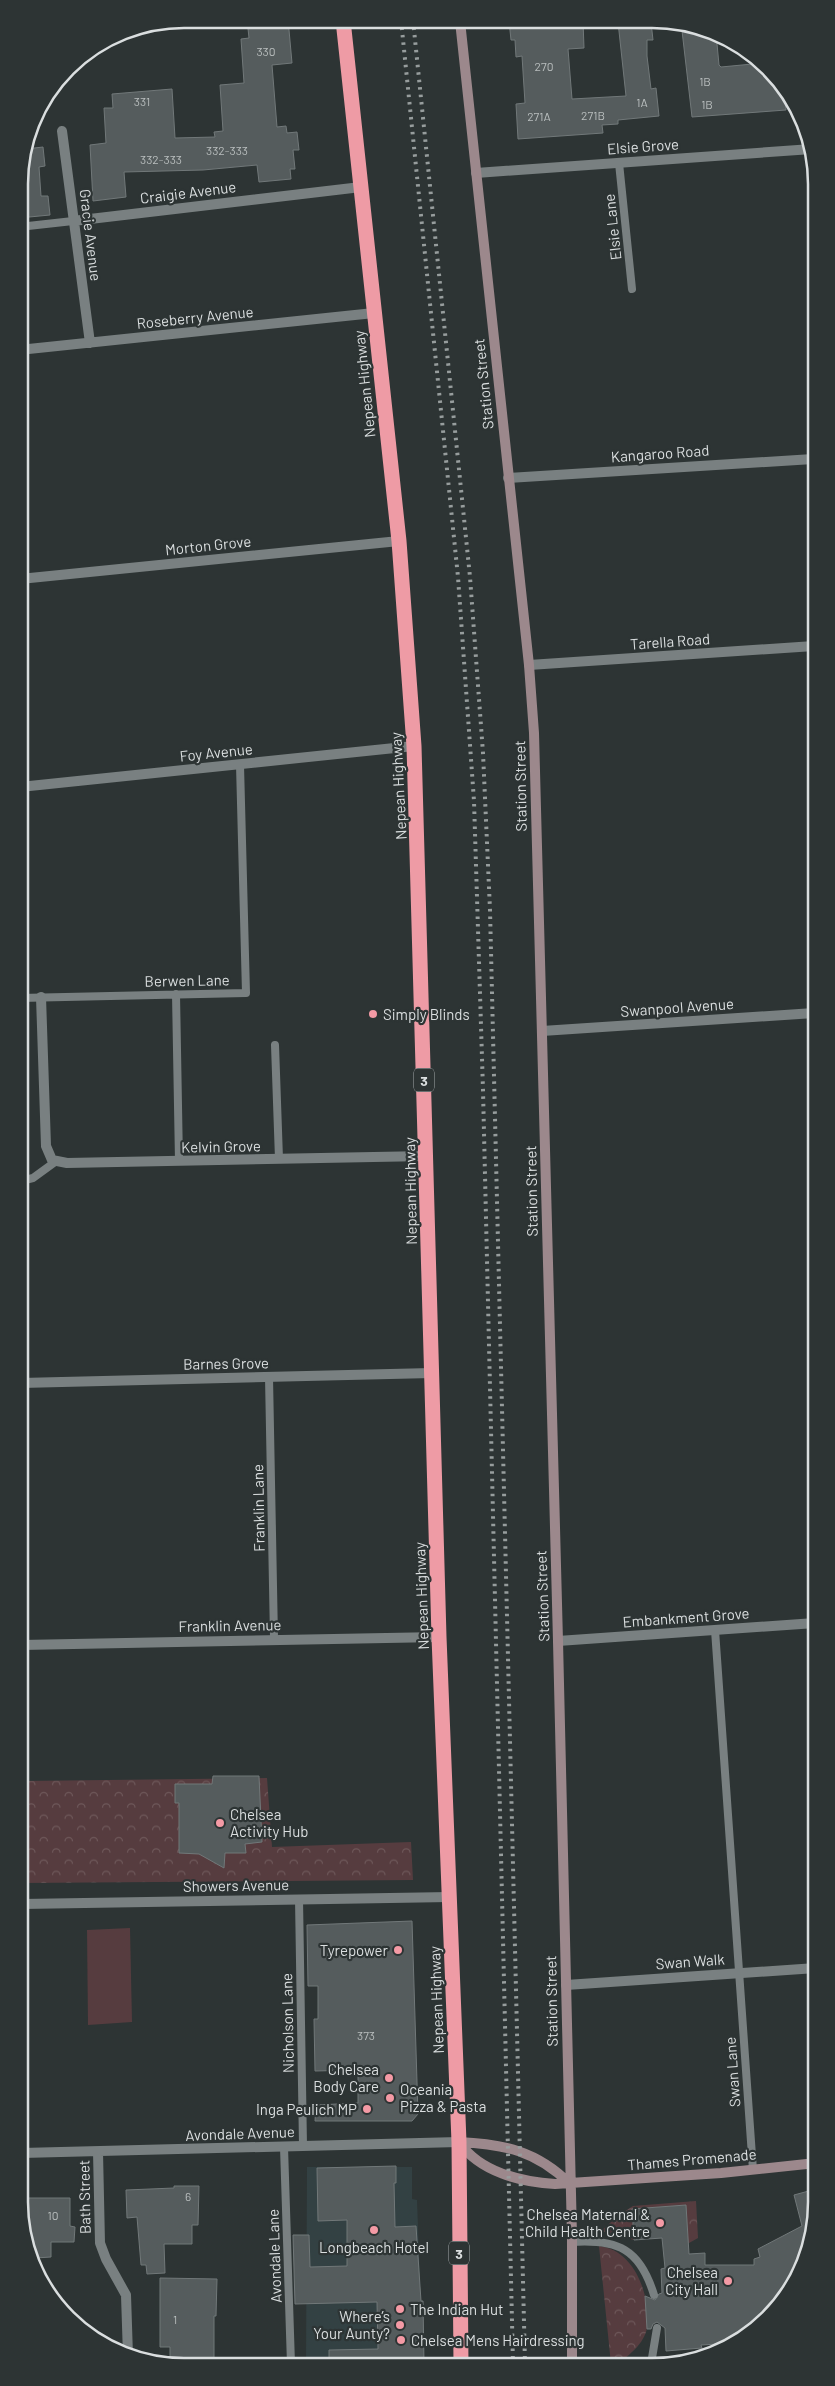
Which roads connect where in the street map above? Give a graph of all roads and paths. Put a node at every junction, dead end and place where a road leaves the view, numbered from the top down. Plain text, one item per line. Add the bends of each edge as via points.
1 (344, 28) edge
2 (461, 28) edge
3 (62, 131) dead end
4 (804, 150) edge
5 (620, 163) junction
6 (476, 173) junction
7 (361, 187) junction
8 (74, 221) junction
9 (28, 226) edge
10 (632, 289) dead end
11 (374, 313) junction
12 (90, 343) junction
13 (28, 349) edge
14 (808, 458) edge
15 (508, 478) junction
16 (399, 541) junction
17 (28, 578) edge
18 (808, 646) edge
19 (529, 665) junction
20 (414, 746) junction
21 (240, 764) junction
22 (28, 786) edge
23 (176, 994) junction
24 (41, 997) junction
25 (28, 998) edge
26 (808, 1012) edge
27 (542, 1032) junction
28 (275, 1045) dead end
29 (427, 1156) junction
30 (278, 1160) junction
31 (179, 1161) junction
32 (55, 1162) junction
33 (28, 1179) edge
34 (432, 1373) junction
35 (269, 1377) junction
36 (28, 1382) edge
37 (807, 1624) edge
38 (714, 1630) junction
39 (440, 1637) junction
40 (274, 1638) junction
41 (558, 1641) junction
42 (28, 1645) edge
43 (450, 1897) junction
44 (299, 1899) junction
45 (28, 1904) edge
46 (807, 1969) edge
47 (740, 1973) junction
48 (566, 1985) junction
49 (459, 2142) junction
50 (303, 2146) junction
51 (284, 2147) junction
52 (98, 2152) junction
53 (28, 2153) edge
54 (807, 2164) edge
55 (753, 2170) junction
56 (570, 2184) junction
57 (572, 2242) junction
58 (654, 2295) dead end
59 (658, 2328) dead end
60 (128, 2348) edge
61 (291, 2358) edge
62 (461, 2358) edge
63 (572, 2358) edge
64 (652, 2358) edge

1 - 7 highway, Nepean Highway / 3
2 - 6 street, Station Street
3 - 8 street, Gracie Avenue
4 - 5 street, Elsie Grove
5 - 6 street, Elsie Grove
5 - 10 lane, Elsie Lane
6 - 15 street, Station Street
7 - 8 street, Craigie Avenue
7 - 11 highway, Nepean Highway / 3
8 - 9 lane, Craigie Avenue
8 - 12 street, Gracie Avenue
11 - 12 street, Roseberry Avenue
11 - 16 highway, Nepean Highway / 3
12 - 13 street, Roseberry Avenue
14 - 15 street, Kangaroo Road
15 - 19 street, Station Street
16 - 17 street, Morton Grove
16 - 20 highway, Nepean Highway / 3
18 - 19 street, Tarella Road
19 - 27 street, Station Street via 534,733
20 - 21 street, Foy Avenue
20 - 29 highway, Nepean Highway / 3
21 - 22 street, Foy Avenue
21 - 23 lane, Berwen Lane via 246,993
23 - 24 lane, Berwen Lane
23 - 31 lane
24 - 25 lane, Berwen Lane
24 - 32 street via 46,1146 49,1157
26 - 27 street, Swanpool Avenue
27 - 41 street, Station Street
28 - 30 lane
29 - 30 street, Kelvin Grove
29 - 34 highway, Nepean Highway / 3
30 - 31 street, Kelvin Grove
31 - 32 street, Kelvin Grove
32 - 33 lane
34 - 35 street, Barnes Grove
34 - 39 highway, Nepean Highway / 3
35 - 36 street, Barnes Grove
35 - 40 lane, Franklin Lane
37 - 38 street, Embankment Grove
38 - 41 street, Embankment Grove
38 - 47 lane, Swan Lane
39 - 40 street, Franklin Avenue
39 - 43 highway, Nepean Highway / 3
40 - 42 street, Franklin Avenue
41 - 48 street, Station Street
43 - 44 street, Showers Avenue
43 - 49 highway, Nepean Highway / 3
44 - 45 street, Showers Avenue
44 - 50 lane, Nicholson Lane
46 - 47 street, Swan Walk
47 - 48 street, Swan Walk
47 - 55 lane, Swan Lane
48 - 56 street, Station Street
49 - 50 street, Avondale Avenue
49 - 56 street via 499,2146 528,2154 548,2164
49 - 56 street, Thames Promenade via 472,2158 499,2172 532,2182
49 - 62 highway, Nepean Highway / 3
50 - 51 street, Avondale Avenue
51 - 52 street, Avondale Avenue
51 - 61 lane, Avondale Lane
52 - 53 street, Avondale Avenue
52 - 60 street, Bath Street via 100,2243 126,2295
54 - 55 street, Thames Promenade
55 - 56 street, Thames Promenade
56 - 57 street, Station Street
57 - 58 lane via 596,2240 621,2247 644,2270
57 - 63 street, Station Street
59 - 64 lane

